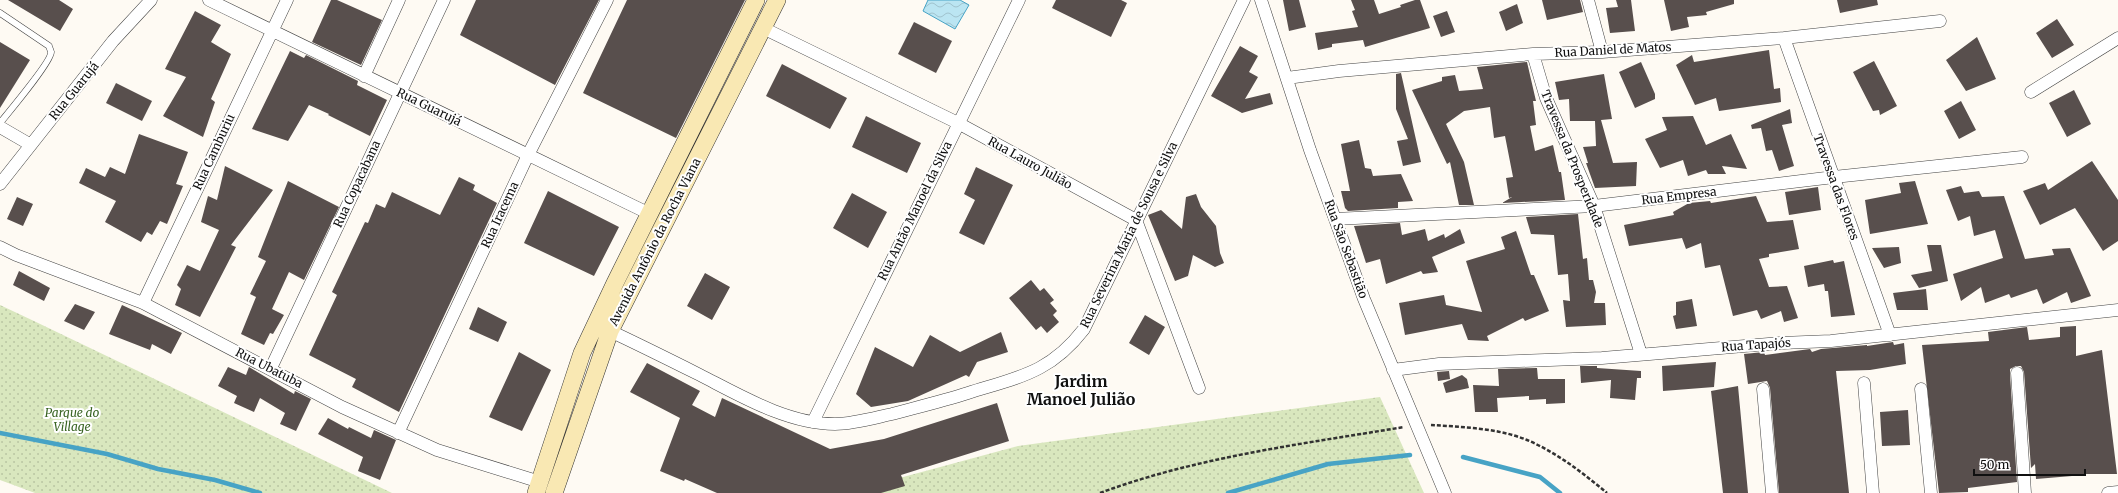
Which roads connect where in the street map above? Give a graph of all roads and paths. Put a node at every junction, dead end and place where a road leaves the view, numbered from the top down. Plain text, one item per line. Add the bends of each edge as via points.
1 (151, 0) edge
2 (209, 0) edge
3 (287, 0) edge
4 (399, 0) edge
5 (444, 0) edge
6 (607, 0) edge
7 (756, 0) edge
8 (777, 0) edge
9 (1019, 0) edge
10 (1244, 0) edge
11 (1260, 0) edge
12 (1588, 0) edge
13 (0, 13) edge
14 (1940, 21) dead end
15 (763, 28) junction
16 (271, 31) junction
17 (1784, 38) junction
18 (2118, 38) edge
19 (1602, 52) junction
20 (1533, 54) junction
21 (364, 76) junction
22 (1287, 78) junction
23 (2031, 92) dead end
24 (400, 93) junction
25 (0, 123) edge
26 (958, 123) junction
27 (0, 127) edge
28 (30, 145) junction
29 (528, 155) junction
30 (2022, 157) dead end
31 (1834, 177) junction
32 (0, 184) edge
33 (1594, 206) junction
34 (650, 214) junction
35 (1335, 219) junction
36 (1136, 220) junction
37 (0, 247) edge
38 (143, 304) junction
39 (2118, 310) edge
40 (610, 331) junction
41 (1890, 335) junction
42 (1641, 354) junction
43 (271, 368) junction
44 (1393, 370) junction
45 (2017, 373) dead end
46 (1864, 383) dead end
47 (1199, 388) dead end
48 (1763, 389) dead end
49 (1921, 389) dead end
50 (813, 422) junction
51 (1418, 425) junction
52 (398, 432) junction
53 (538, 488) edge
54 (2118, 492) edge
55 (554, 493) edge
56 (1100, 493) edge
57 (1445, 493) edge
58 (1607, 493) edge
59 (1772, 493) edge
60 (1873, 493) edge
61 (1931, 493) edge
62 (2025, 493) edge
63 (2108, 493) edge

1 - 28 street, Rua Guarujá via 113,42
2 - 16 street, Rua Guarujá
3 - 16 street, Rua Camburiu
4 - 21 street
5 - 24 street, Rua Copacabana
6 - 29 street, Rua Iracema
7 - 34 main road, Avenida Antônio da Rocha Viana
8 - 15 main road, Avenida Antônio da Rocha Viana
9 - 26 street, Rua Antão Manoel da Silva
10 - 36 street, Rua Severina Maria de Sousa e Silva
11 - 22 street, Rua São Sebastião
12 - 19 street
13 - 25 lane via 49,46 52,51
14 - 17 street, Rua Daniel de Matos
15 - 26 street, Rua Lauro Julião
15 - 40 main road, Avenida Antônio da Rocha Viana
16 - 21 street, Rua Guarujá
16 - 38 street, Rua Camburiu
17 - 19 street, Rua Daniel de Matos
17 - 31 street, Travessa das Flores
18 - 23 street
19 - 20 street, Rua Daniel de Matos
20 - 22 street, Rua Daniel de Matos
20 - 33 street, Travessa da Prosperidade via 1546,98
21 - 24 street, Rua Guarujá
22 - 35 street, Rua São Sebastião
24 - 29 street, Rua Guarujá
24 - 43 street, Rua Copacabana
26 - 36 street, Rua Lauro Julião
26 - 50 street, Rua Antão Manoel da Silva
27 - 28 street
28 - 32 street, Rua Guarujá
29 - 34 street, Rua Guarujá
29 - 52 street, Rua Iracema
30 - 31 street, Rua Empresa
31 - 33 street, Rua Empresa
31 - 41 street, Travessa das Flores
33 - 35 street, Rua Empresa
33 - 42 street, Travessa da Prosperidade
34 - 53 main road, Avenida Antônio da Rocha Viana via 582,353
35 - 44 street, Rua São Sebastião
36 - 47 street
36 - 50 street, Rua Severina Maria de Sousa e Silva via 1084,328 1066,350 1046,366 1013,379 883,416 841,424
37 - 38 street, Rua Ubatuba
38 - 43 street, Rua Ubatuba
39 - 41 street, Rua Tapajós
40 - 50 street, Rua Severina Maria de Sousa e Silva via 746,398 784,414
40 - 55 main road, Avenida Antônio da Rocha Viana
41 - 42 street, Rua Tapajós
42 - 44 street, Rua Tapajós via 1602,358 1440,364
43 - 52 street, Rua Ubatuba via 342,407
44 - 51 street, Rua São Sebastião
45 - 62 street
46 - 60 street
48 - 59 street
49 - 61 street
51 - 56 path via 1245,454 1134,480
51 - 57 street, Rua São Sebastião
51 - 58 path via 1495,431 1527,440 1566,463
52 - 53 street, Rua Ubatuba via 437,450
54 - 63 street

